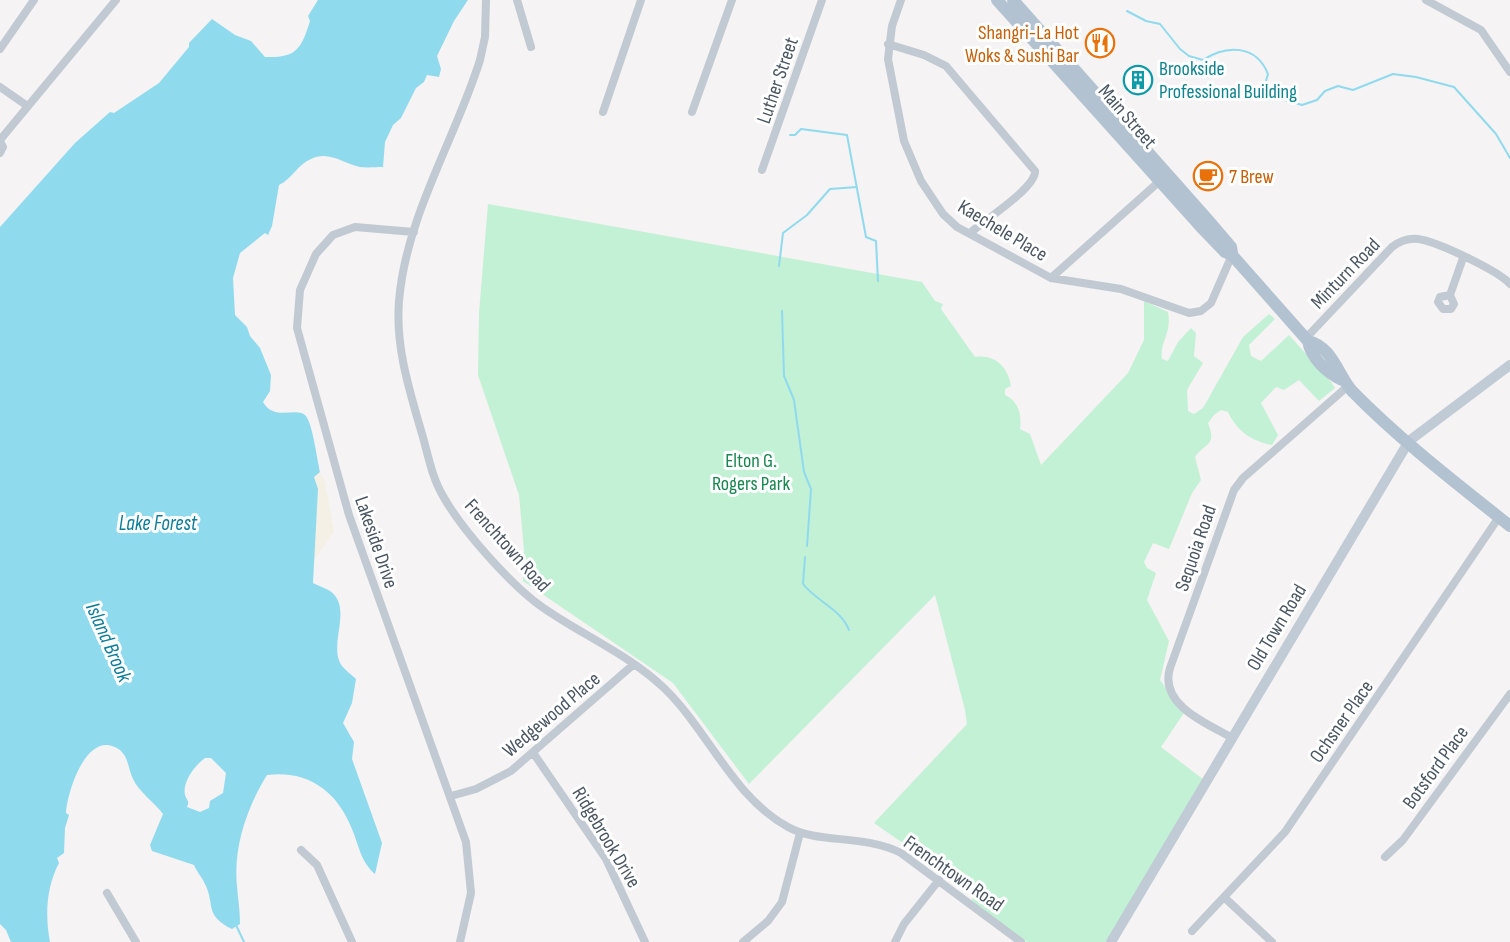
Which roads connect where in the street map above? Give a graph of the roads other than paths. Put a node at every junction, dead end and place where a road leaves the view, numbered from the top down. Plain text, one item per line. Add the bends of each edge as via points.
1 (34, 0) edge
2 (117, 0) edge
3 (486, 0) edge
4 (517, 0) edge
5 (641, 0) edge
6 (732, 0) edge
7 (822, 0) edge
8 (901, 0) edge
9 (998, 0) edge
10 (1013, 0) edge
11 (1426, 0) edge
12 (888, 44) junction
13 (531, 47) dead end
14 (0, 49) edge
15 (1059, 60) junction
16 (1510, 72) edge
17 (0, 87) edge
18 (26, 105) junction
19 (603, 112) dead end
20 (692, 112) dead end
21 (0, 140) edge
22 (0, 153) edge
23 (762, 170) dead end
24 (1163, 178) junction
25 (414, 232) junction
26 (970, 233) junction
27 (1232, 255) junction
28 (1463, 258) junction
29 (1051, 278) junction
30 (1510, 284) edge
31 (1450, 295) dead end
32 (1307, 339) junction
33 (1509, 368) edge
34 (1345, 383) junction
35 (1409, 441) junction
36 (1499, 517) junction
37 (1510, 526) edge
38 (634, 664) junction
39 (1510, 694) edge
40 (1231, 737) junction
41 (534, 754) junction
42 (451, 796) junction
43 (800, 833) junction
44 (301, 850) dead end
45 (1385, 857) dead end
46 (939, 880) junction
47 (107, 893) dead end
48 (1225, 898) junction
49 (1192, 931) dead end
50 (136, 942) edge
51 (352, 942) edge
52 (460, 942) edge
53 (645, 942) edge
54 (743, 942) edge
55 (895, 942) edge
56 (1021, 942) edge
57 (1111, 942) edge
58 (1272, 942) edge

1 - 14 street
2 - 18 street
3 - 25 street, Frenchtown Road via 480,60
4 - 13 street
5 - 19 street
6 - 20 street
7 - 23 street, Luther Street
8 - 12 street, Kaechele Place
9 - 15 main road, Main Street
10 - 15 main road, Main Street
11 - 16 street via 1480,30
12 - 26 street, Kaechele Place via 898,116 911,160 943,214
12 - 26 street via 939,62 953,73 1036,174
15 - 24 main road, Main Street
17 - 18 street
18 - 21 street
21 - 22 street
24 - 27 main road, Main Street via 1225,252
24 - 29 street
25 - 38 street, Frenchtown Road via 400,289 399,344 412,402 443,497 474,538 525,593
25 - 42 street, Lakeside Drive via 366,227 344,229 333,235 316,254 300,290 297,328 349,515
26 - 29 street, Kaechele Place
27 - 29 street, Kaechele Place via 1211,303 1196,313 1183,312 1121,289
27 - 32 main road, Main Street
28 - 30 street, Minturn Road via 1492,270
28 - 31 street
28 - 32 street, Minturn Road via 1422,240 1398,243
32 - 34 main road, Main Street via 1317,342 1338,366
33 - 35 main road, Old Town Road
34 - 35 main road, Main Street via 1380,419
34 - 40 street, Sequoia Road via 1234,490 1170,668 1168,685 1176,700
35 - 36 main road, Main Street
35 - 40 main road, Old Town Road
36 - 37 main road, Main Street
36 - 48 street, Ochsner Place via 1285,832
38 - 41 street, Wedgewood Place
38 - 43 street, Frenchtown Road via 671,695 760,810
39 - 45 street, Botsford Place via 1403,840
40 - 57 main road, Old Town Road
41 - 42 street, Wedgewood Place via 488,783
41 - 53 street, Ridgebrook Drive via 606,859
42 - 52 street, Lakeside Drive via 466,842 471,877 469,909
43 - 46 street, Frenchtown Road via 879,843 906,856
43 - 54 street via 782,902 768,921
44 - 51 street via 317,865
46 - 55 street via 904,924
46 - 56 street, Frenchtown Road
47 - 50 street
48 - 49 street, Ochsner Place
48 - 58 street

